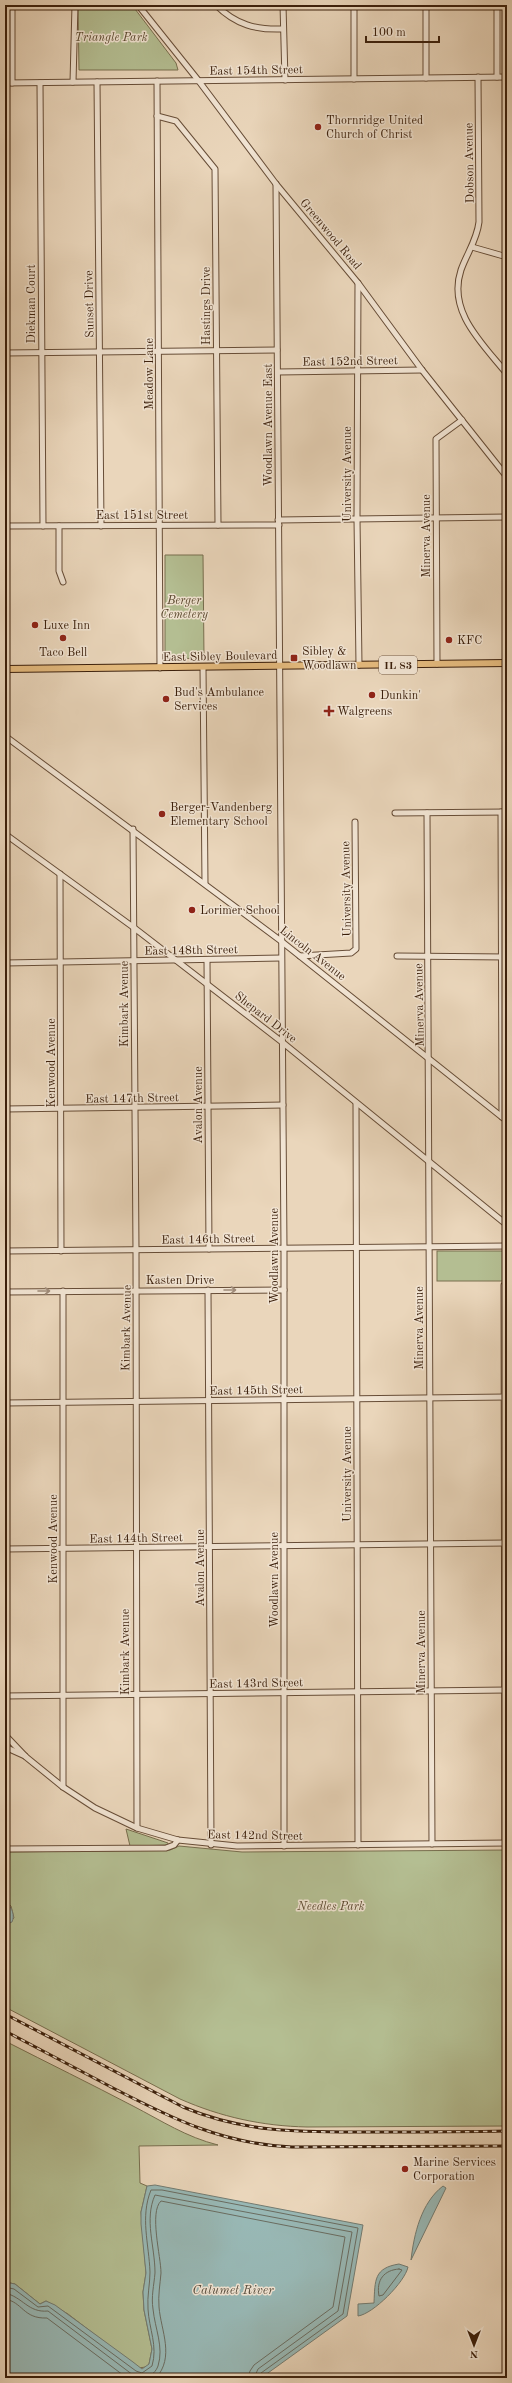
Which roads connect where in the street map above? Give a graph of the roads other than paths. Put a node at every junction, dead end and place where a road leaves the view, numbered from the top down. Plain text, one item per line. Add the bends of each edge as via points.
1 (12, 5) edge
2 (75, 5) edge
3 (138, 5) edge
4 (216, 5) edge
5 (283, 5) edge
6 (354, 5) edge
7 (426, 5) edge
8 (497, 5) edge
9 (283, 29) junction
10 (478, 77) junction
11 (498, 77) junction
12 (507, 77) edge
13 (426, 78) junction
14 (354, 79) junction
15 (198, 80) junction
16 (285, 80) junction
17 (157, 81) junction
18 (73, 82) junction
19 (97, 82) junction
20 (5, 83) edge
21 (12, 83) junction
22 (40, 83) junction
23 (157, 116) junction
24 (276, 184) junction
25 (472, 247) junction
26 (507, 257) edge
27 (358, 283) junction
28 (277, 350) junction
29 (158, 351) junction
30 (216, 351) junction
31 (100, 352) junction
32 (5, 354) edge
33 (42, 354) junction
34 (422, 370) junction
35 (357, 371) junction
36 (278, 372) junction
37 (507, 374) edge
38 (462, 420) junction
39 (507, 477) edge
40 (507, 516) edge
41 (435, 518) junction
42 (357, 519) junction
43 (278, 522) junction
44 (159, 525) junction
45 (218, 525) junction
46 (5, 526) edge
47 (43, 526) junction
48 (59, 526) junction
49 (101, 526) junction
50 (63, 582) dead end
51 (507, 663) edge
52 (436, 664) junction
53 (359, 665) junction
54 (279, 666) junction
55 (203, 667) junction
56 (160, 668) junction
57 (5, 669) edge
58 (5, 736) edge
59 (501, 812) junction
60 (507, 812) edge
61 (395, 813) dead end
62 (427, 813) junction
63 (355, 822) dead end
64 (133, 829) junction
65 (5, 834) edge
66 (60, 874) junction
67 (205, 883) junction
68 (133, 927) junction
69 (281, 941) junction
70 (300, 956) junction
71 (397, 956) dead end
72 (505, 957) edge
73 (281, 958) junction
74 (428, 958) junction
75 (174, 960) junction
76 (207, 960) junction
77 (134, 961) junction
78 (60, 962) junction
79 (5, 963) edge
80 (207, 984) junction
81 (282, 1042) junction
82 (430, 1060) junction
83 (356, 1103) junction
84 (283, 1105) junction
85 (135, 1107) junction
86 (208, 1107) junction
87 (62, 1108) junction
88 (5, 1109) edge
89 (502, 1117) junction
90 (507, 1122) edge
91 (429, 1161) junction
92 (507, 1225) edge
93 (507, 1246) edge
94 (429, 1247) junction
95 (356, 1248) junction
96 (209, 1249) junction
97 (284, 1249) junction
98 (136, 1250) junction
99 (5, 1251) edge
100 (61, 1251) junction
101 (504, 1285) dead end
102 (208, 1290) junction
103 (284, 1290) junction
104 (63, 1291) junction
105 (136, 1291) junction
106 (5, 1292) edge
107 (506, 1397) edge
108 (430, 1398) junction
109 (357, 1399) junction
110 (209, 1400) junction
111 (284, 1400) junction
112 (135, 1401) junction
113 (63, 1402) junction
114 (5, 1403) edge
115 (506, 1543) edge
116 (430, 1544) junction
117 (357, 1545) junction
118 (284, 1546) junction
119 (210, 1547) junction
120 (63, 1548) junction
121 (135, 1548) junction
122 (5, 1549) edge
123 (506, 1690) edge
124 (431, 1691) junction
125 (284, 1692) junction
126 (358, 1692) junction
127 (210, 1693) junction
128 (136, 1694) junction
129 (63, 1695) junction
130 (5, 1696) edge
131 (5, 1735) edge
132 (5, 1747) edge
133 (26, 1757) junction
134 (63, 1787) junction
135 (137, 1828) junction
136 (178, 1840) junction
137 (506, 1843) edge
138 (432, 1844) junction
139 (211, 1845) junction
140 (358, 1845) junction
141 (284, 1846) junction
142 (5, 1849) edge

1 - 21 street
2 - 18 street
3 - 15 street, Greenwood Road
4 - 9 street via 235,21 247,26 262,30
5 - 9 street
6 - 14 street
7 - 13 street
8 - 11 street
9 - 16 street
10 - 11 street, East 154th Street
10 - 13 street, East 154th Street
10 - 25 street, Dobson Avenue via 480,213 477,236
11 - 12 street, East 154th Street
13 - 14 street, East 154th Street
14 - 16 street, East 154th Street
15 - 16 street, East 154th Street
15 - 17 street, East 154th Street
15 - 24 street, Greenwood Road
17 - 19 street, East 154th Street
17 - 23 street, Meadow Lane
18 - 19 street, East 154th Street
18 - 22 street, East 154th Street
19 - 31 street, Sunset Drive
20 - 21 street, East 154th Street
21 - 22 street, East 154th Street
22 - 33 street, Diekman Court
23 - 29 street, Meadow Lane
23 - 30 street, Hastings Drive via 176,121 216,169
24 - 27 street, Greenwood Road
24 - 28 street, Woodlawn Avenue East
25 - 26 street
25 - 37 street, Dobson Avenue via 461,271 459,294 462,314 466,323
27 - 34 street, Greenwood Road
27 - 35 street, University Avenue
28 - 30 street
28 - 36 street, Woodlawn Avenue East
29 - 30 street
29 - 31 street
29 - 44 street, Meadow Lane
30 - 45 street, Hastings Drive
31 - 33 street
31 - 49 street, Sunset Drive
32 - 33 street
33 - 47 street, Diekman Court
34 - 35 street, East 152nd Street
34 - 38 street, Greenwood Road
35 - 36 street, East 152nd Street
35 - 42 street, University Avenue
36 - 43 street, Woodlawn Avenue East
38 - 39 street, Greenwood Road
38 - 41 street, Minerva Avenue via 436,439
40 - 41 street, East 151st Street
41 - 42 street, East 151st Street
41 - 52 street, Minerva Avenue
42 - 43 street, East 151st Street
42 - 53 street, University Avenue
43 - 45 street, East 151st Street
43 - 54 street, Woodlawn Avenue East
44 - 45 street, East 151st Street
44 - 49 street, East 151st Street
44 - 56 street, Meadow Lane
46 - 47 street, East 151st Street
47 - 48 street, East 151st Street
48 - 49 street, East 151st Street
48 - 50 street via 59,571
51 - 52 main road, East Sibley Boulevard / IL 83
52 - 53 main road, East Sibley Boulevard / IL 83
53 - 54 main road, East Sibley Boulevard / IL 83
54 - 55 main road, East Sibley Boulevard / IL 83
54 - 69 street, Woodlawn Avenue
55 - 56 main road, East Sibley Boulevard / IL 83
55 - 67 street
56 - 57 main road, East Sibley Boulevard / IL 83
58 - 64 street, Lincoln Avenue
59 - 60 street
59 - 62 street
59 - 72 street
61 - 62 street
62 - 74 street, Minerva Avenue
63 - 70 street, University Avenue via 356,946 351,953
64 - 67 street, Lincoln Avenue
64 - 68 street, Kimbark Avenue
65 - 66 street, Shepard Drive
66 - 68 street, Shepard Drive
66 - 78 street, Kenwood Avenue
67 - 69 street, Lincoln Avenue
68 - 75 street, Shepard Drive
68 - 77 street, Kimbark Avenue
69 - 70 street, Lincoln Avenue
69 - 73 street, Woodlawn Avenue
70 - 82 street, Lincoln Avenue
71 - 74 street
72 - 74 street
72 - 89 street
73 - 76 street, East 148th Street
73 - 81 street, Woodlawn Avenue
74 - 82 street, Minerva Avenue
75 - 76 street, East 148th Street
75 - 77 street, East 148th Street
75 - 80 street, Shepard Drive
76 - 80 street, Avalon Avenue
77 - 78 street, East 148th Street
77 - 85 street, Kimbark Avenue
78 - 79 street, East 148th Street
78 - 87 street, Kenwood Avenue
80 - 81 street, Shepard Drive
80 - 86 street, Avalon Avenue
81 - 83 street, Shepard Drive
81 - 84 street, Woodlawn Avenue
82 - 89 street, Lincoln Avenue
82 - 91 street, Minerva Avenue
83 - 91 street, Shepard Drive
83 - 95 street, University Avenue
84 - 86 street, East 147th Street
84 - 97 street, Woodlawn Avenue
85 - 86 street, East 147th Street
85 - 87 street, East 147th Street
85 - 98 street, Kimbark Avenue
86 - 96 street, Avalon Avenue
87 - 88 street, East 147th Street
87 - 100 street, Kenwood Avenue
89 - 90 street, Lincoln Avenue
91 - 92 street, Shepard Drive
91 - 94 street, Minerva Avenue
93 - 94 street, East 146th Street
94 - 95 street, East 146th Street
94 - 108 street, Minerva Avenue
95 - 97 street, East 146th Street
95 - 109 street, University Avenue
96 - 97 street, East 146th Street
96 - 98 street, East 146th Street
97 - 103 street, Woodlawn Avenue
98 - 100 street, East 146th Street
98 - 105 street, Kimbark Avenue
99 - 100 street, East 146th Street
101 - 107 street
102 -> 103 street, Kasten Drive
102 - 105 street, Kasten Drive
102 - 110 street, Avalon Avenue
103 - 111 street, Woodlawn Avenue
104 - 105 street, Kasten Drive
106 -> 104 street, Kasten Drive
104 - 113 street, Kenwood Avenue
105 - 112 street, Kimbark Avenue
107 - 108 street, East 145th Street
107 - 115 street
108 - 109 street, East 145th Street
108 - 116 street, Minerva Avenue
109 - 111 street, East 145th Street
109 - 117 street, University Avenue
110 - 111 street, East 145th Street
110 - 112 street, East 145th Street
110 - 119 street, Avalon Avenue
111 - 118 street, Woodlawn Avenue
112 - 113 street, East 145th Street
112 - 121 street, Kimbark Avenue
113 - 114 street, East 145th Street
113 - 120 street, Kenwood Avenue
115 - 116 street, East 144th Street
115 - 123 street
116 - 117 street, East 144th Street
116 - 124 street, Minerva Avenue
117 - 118 street, East 144th Street
117 - 126 street, University Avenue
118 - 119 street, East 144th Street
118 - 125 street, Woodlawn Avenue
119 - 121 street, East 144th Street
119 - 127 street, Avalon Avenue
120 - 121 street, East 144th Street
120 - 122 street, East 144th Street
120 - 129 street, Kenwood Avenue
121 - 128 street, Kimbark Avenue
123 - 124 street, East 143rd Street
123 - 137 street
124 - 126 street, East 143rd Street
124 - 138 street, Minerva Avenue
125 - 126 street, East 143rd Street
125 - 127 street, East 143rd Street
125 - 141 street, Woodlawn Avenue
126 - 140 street, University Avenue
127 - 128 street, East 143rd Street
127 - 139 street, Avalon Avenue
128 - 129 street, East 143rd Street
128 - 135 street, Kimbark Avenue
129 - 130 street, East 143rd Street
129 - 134 street, Kenwood Avenue
131 - 133 street
132 - 133 street
133 - 134 street, East 142nd Street
134 - 135 street, East 142nd Street via 95,1808
135 - 136 street, East 142nd Street
136 - 139 street, East 142nd Street
136 - 142 street via 166,1848
137 - 138 street, East 142nd Street
138 - 140 street, East 142nd Street
139 - 141 street, East 142nd Street
140 - 141 street, East 142nd Street

